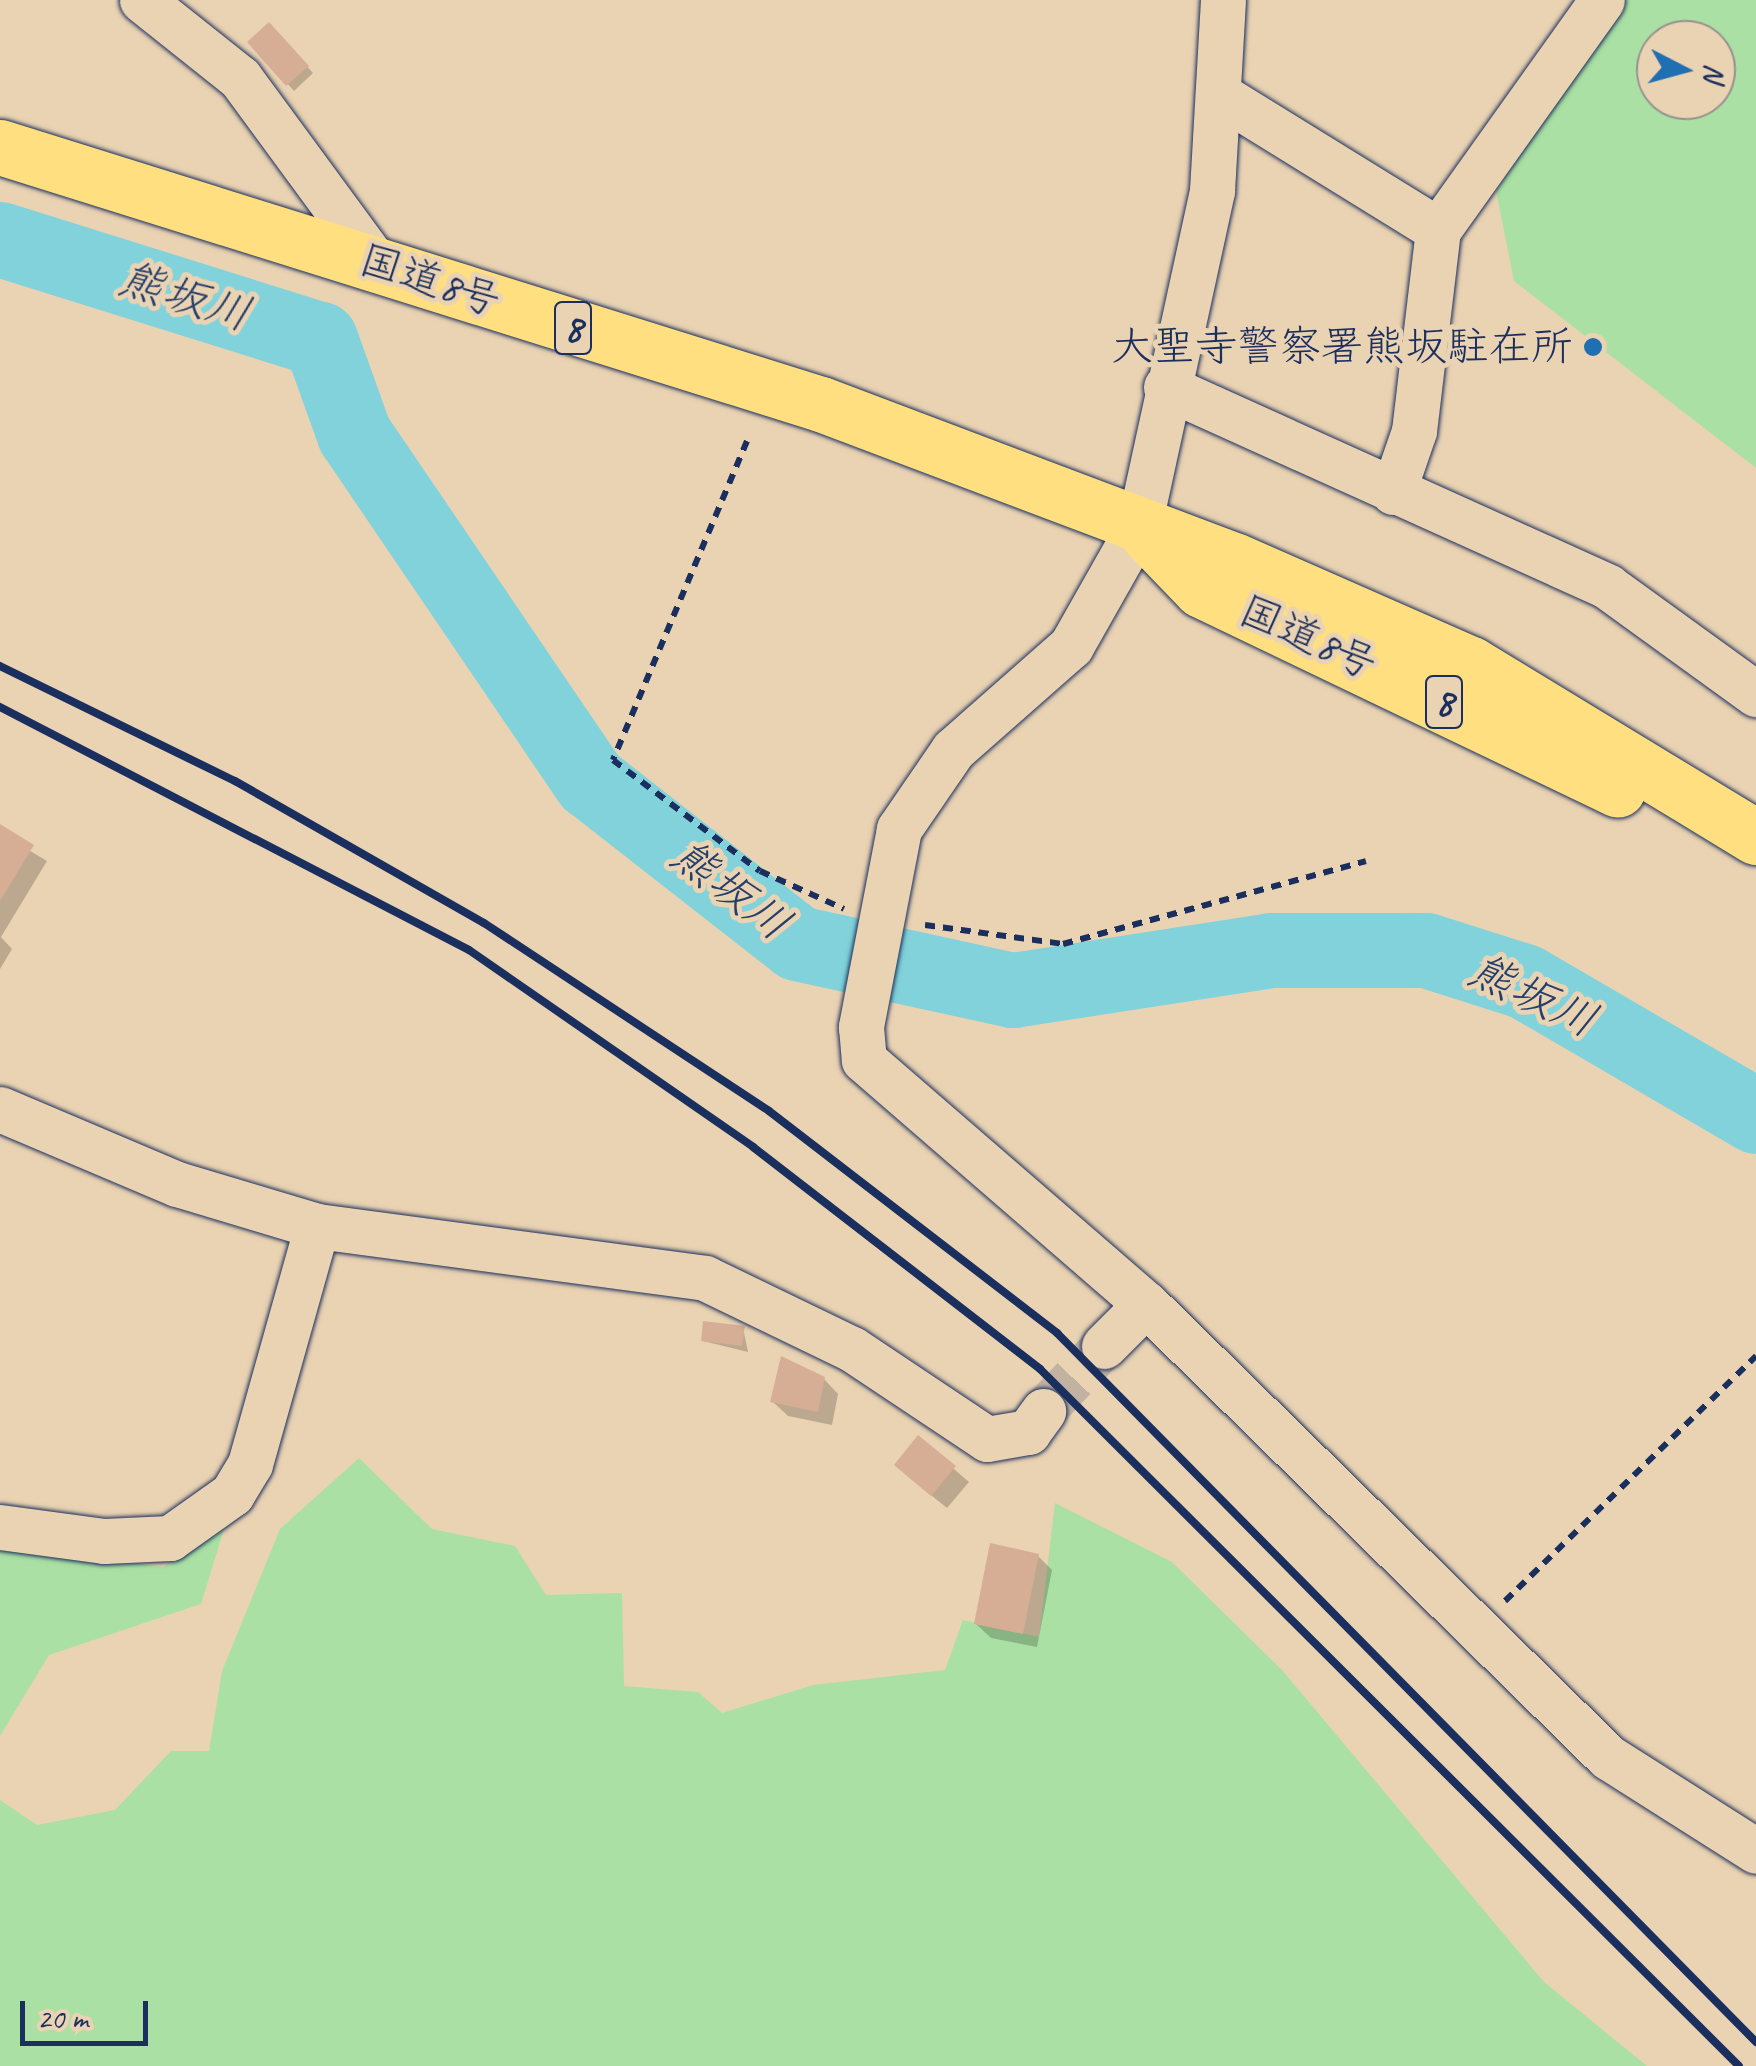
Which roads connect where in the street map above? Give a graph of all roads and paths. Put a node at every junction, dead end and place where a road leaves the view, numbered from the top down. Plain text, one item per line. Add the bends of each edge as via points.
1 (142, 0) edge
2 (1223, 0) edge
3 (1602, 0) edge
4 (1218, 94) junction
5 (0, 147) edge
6 (1438, 230) junction
7 (375, 262) junction
8 (1166, 387) junction
9 (1393, 492) junction
10 (1139, 526) junction
11 (1756, 694) edge
12 (1756, 837) edge
13 (1756, 874) edge
14 (0, 1108) edge
15 (317, 1226) junction
16 (1146, 1304) junction
17 (1104, 1346) tunnel mouth
18 (1756, 1356) edge
19 (1042, 1411) tunnel mouth
20 (0, 1527) edge
21 (1479, 1626) junction
22 (1756, 1851) edge

1 - 7 street via 240,78
2 - 4 street
3 - 6 street
4 - 6 street
4 - 8 street via 1212,191
5 - 7 highway, 国道8号 / 8
6 - 9 street via 1414,431
7 - 10 highway, 国道8号 / 8 via 821,404
8 - 9 street
8 - 10 street
9 - 11 street via 1608,587
10 - 12 highway, 国道8号 / 8 via 1471,664
10 - 13 highway, 国道8号 / 8 via 1201,590 1573,766
10 - 16 street via 1072,646 922,786 899,829 860,1028 864,1060 877,1078
14 - 15 street via 177,1184
15 - 19 street via 705,1278 852,1349 987,1440 1028,1432
15 - 20 street via 250,1464 232,1494 170,1538 104,1541
16 - 17 street
16 - 21 street
18 - 21 path
21 - 22 street via 1608,1757

